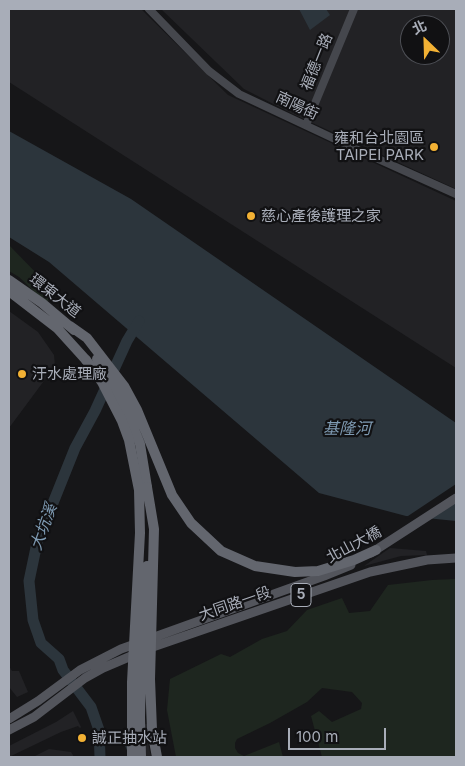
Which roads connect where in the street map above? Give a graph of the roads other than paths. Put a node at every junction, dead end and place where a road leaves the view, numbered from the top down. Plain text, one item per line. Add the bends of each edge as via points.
1 (149, 9) edge
2 (354, 9) edge
3 (306, 125) junction
4 (456, 194) edge
5 (9, 280) edge
6 (9, 291) edge
7 (70, 326) junction
8 (147, 487) junction
9 (456, 498) edge
10 (376, 550) junction
11 (456, 558) edge
12 (257, 600) joint
13 (82, 674) junction
14 (9, 719) edge
15 (9, 730) edge
16 (132, 757) edge
17 (141, 757) edge
18 (157, 757) edge

1 - 3 street, 南陽街 via 225,84 239,94
2 - 3 street, 福德一路
3 - 4 street, 南陽街
5 - 7 highway, 環東大道
6 - 16 highway, bridge via 57,328 86,360 112,400 129,440 139,490 140,533 132,682
7 - 8 highway, 環東大道 via 97,359 128,414 140,444
7 - 10 highway via 87,338 124,386 172,495 191,523 222,550 255,566 295,572 318,571
8 - 17 highway, bridge via 149,538 142,636
8 - 18 highway, bridge via 154,529 150,679 152,730
9 - 10 main road, 北山大橋 / 5
10 - 12 main road, 北山大橋 / 5 via 342,569
11 - 13 main road, 大同路一段 / 5 via 398,565 337,582
12 - 13 main road, 大同路一段 / 5 via 122,649
13 - 14 main road, 5
13 - 15 main road, 5 via 58,700

